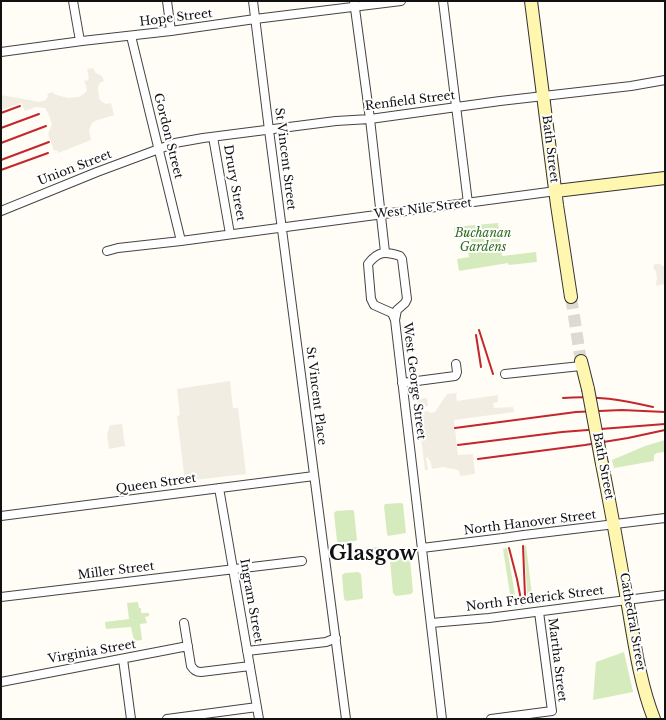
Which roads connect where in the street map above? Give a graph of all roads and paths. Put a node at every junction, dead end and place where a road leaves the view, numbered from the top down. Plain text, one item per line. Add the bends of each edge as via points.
1 (73, 1) edge
2 (167, 1) edge
3 (253, 1) edge
4 (401, 1) edge
5 (443, 1) edge
6 (531, 1) edge
7 (354, 4) edge
8 (255, 19) junction
9 (171, 31) junction
10 (131, 36) junction
11 (80, 41) junction
12 (1, 52) edge
13 (665, 80) edge
14 (544, 96) junction
15 (456, 107) junction
16 (370, 119) junction
17 (269, 130) junction
18 (213, 137) junction
19 (158, 149) junction
20 (665, 178) edge
21 (556, 191) junction
22 (468, 203) junction
23 (1, 211) edge
24 (380, 214) junction
25 (282, 227) junction
26 (230, 234) junction
27 (181, 241) junction
28 (107, 250) dead end
29 (385, 252) junction
30 (571, 296) tunnel mouth
31 (294, 320) joint
32 (395, 320) junction
33 (456, 364) dead end
34 (581, 364) joint
35 (505, 374) dead end
36 (402, 384) junction
37 (314, 476) junction
38 (219, 488) junction
39 (1, 516) edge
40 (665, 518) edge
41 (614, 524) junction
42 (422, 548) junction
43 (302, 561) dead end
44 (233, 569) junction
45 (665, 595) edge
46 (1, 597) edge
47 (627, 600) junction
48 (539, 612) junction
49 (184, 623) dead end
50 (431, 623) junction
51 (336, 638) junction
52 (188, 646) junction
53 (247, 651) junction
54 (124, 659) junction
55 (250, 666) junction
56 (1, 682) edge
57 (257, 707) junction
58 (195, 717) edge
59 (131, 719) edge
60 (167, 719) edge
61 (259, 719) edge
62 (346, 719) edge
63 (442, 719) edge
64 (491, 719) edge
65 (654, 719) edge

1 - 11 street
2 - 9 street
3 - 8 street, St Vincent Street
4 - 7 street, Hope Street
5 - 15 street
6 - 14 street, Bath Street
7 - 8 street, Hope Street
7 - 16 street
8 - 9 street, Hope Street
8 - 17 street, St Vincent Street
9 - 10 street, Hope Street
10 - 11 street, Hope Street
10 - 19 street, Gordon Street
11 - 12 street, Hope Street
13 - 14 street, Renfield Street
14 - 15 street, Renfield Street
14 - 21 street, Bath Street
15 - 16 street, Renfield Street
15 - 22 street
16 - 17 street, Renfield Street
16 - 24 street
17 - 18 street, Renfield Street
17 - 25 street, St Vincent Street
18 - 19 street, Renfield Street
18 - 26 street, Drury Street
19 - 23 street, Union Street
19 - 27 street, Gordon Street
20 - 21 street, West Nile Street
21 - 22 street, West Nile Street
21 - 30 street, Bath Street
22 - 24 street, West Nile Street
24 - 25 street, West Nile Street
24 - 29 street
25 - 26 street, West Nile Street
25 - 31 street, St Vincent Street
26 - 27 street, West Nile Street
27 - 28 street, West Nile Street
29 - 32 street via 400,256 402,259 407,299 398,310
29 - 32 street, West George Street via 368,264 372,303 392,314
31 - 37 street, St Vincent Place
32 - 36 street, West George Street
33 - 36 street via 456,376
34 - 35 street
34 - 41 street, Bath Street, bridge
36 - 42 street, West George Street
37 - 38 street, Queen Street
37 - 51 street, St Vincent Place
38 - 39 street, Queen Street
38 - 44 street, Ingram Street
40 - 41 street, North Hanover Street
41 - 42 street, North Hanover Street, bridge
41 - 47 street, Cathedral Street
42 - 50 street, West George Street
43 - 44 street, Miller Street
44 - 46 street, Miller Street
44 - 53 street, Ingram Street
45 - 47 street, North Frederick Street
47 - 48 street, North Frederick Street
47 - 65 street, Cathedral Street via 638,664
48 - 50 street, North Frederick Street
48 - 64 street, Martha Street via 552,711
49 - 52 street
50 - 63 street, West George Street
51 - 53 street via 326,642
51 - 62 street, St Vincent Place
52 - 54 street, Virginia Street
52 - 55 street via 193,669 198,672
53 - 55 street, Ingram Street
54 - 56 street, Virginia Street
54 - 59 street
55 - 57 street, Ingram Street
57 - 58 street
57 - 61 street, Ingram Street
58 - 60 street

